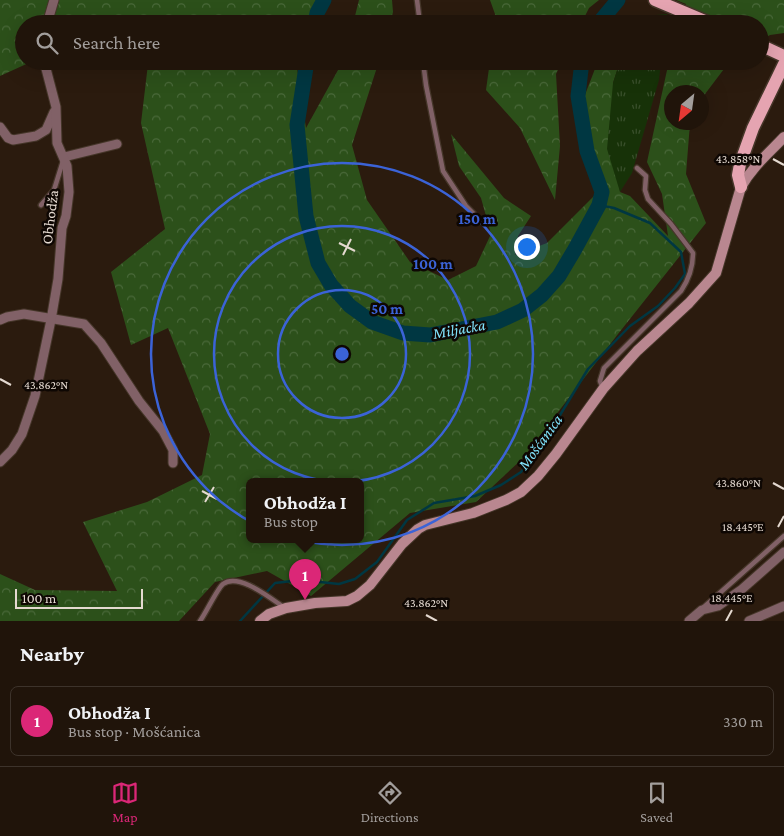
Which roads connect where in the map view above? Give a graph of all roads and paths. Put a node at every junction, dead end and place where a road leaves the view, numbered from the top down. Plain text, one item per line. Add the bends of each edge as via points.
1 (54, 0) edge
2 (417, 0) edge
3 (655, 0) edge
4 (50, 15) edge
5 (419, 15) edge
6 (690, 15) edge
7 (784, 64) edge
8 (46, 70) edge
9 (424, 70) edge
10 (56, 107) junction
11 (0, 128) edge
12 (784, 138) edge
13 (117, 144) dead end
14 (64, 158) junction
15 (637, 168) dead end
16 (742, 187) junction
17 (41, 205) dead end
18 (474, 214) dead end
19 (0, 320) edge
20 (51, 320) junction
21 (603, 389) junction
22 (0, 462) edge
23 (173, 463) dead end
24 (784, 536) edge
25 (784, 552) edge
26 (784, 606) edge
27 (286, 608) junction
28 (702, 610) junction
29 (200, 621) edge
30 (260, 621) edge
31 (689, 621) edge
32 (749, 621) edge

1 - 4 street
2 - 5 lane
3 - 6 main road
7 - 16 main road via 753,128 740,164 738,175
8 - 10 street, Obhodža
9 - 18 lane via 443,171
10 - 11 street via 42,134 13,140
10 - 14 street, Obhodža via 57,143
12 - 16 main road via 757,164
13 - 14 street
14 - 17 lane via 54,190
14 - 20 street, Obhodža via 69,192
15 - 21 lane via 646,176 648,199 693,252 693,266 681,291 604,368 600,381
16 - 21 main road via 716,273
19 - 20 street via 24,314
20 - 22 street, Obhodža via 36,396 22,434
20 - 23 street via 84,324 93,334 163,430 173,450
21 - 27 main road via 556,454 521,492 474,513 418,529 370,585 347,601
24 - 28 lane
25 - 28 street via 742,590 718,606
26 - 32 street
27 - 29 lane via 245,582 232,581 223,584
27 - 30 main road
28 - 31 street

